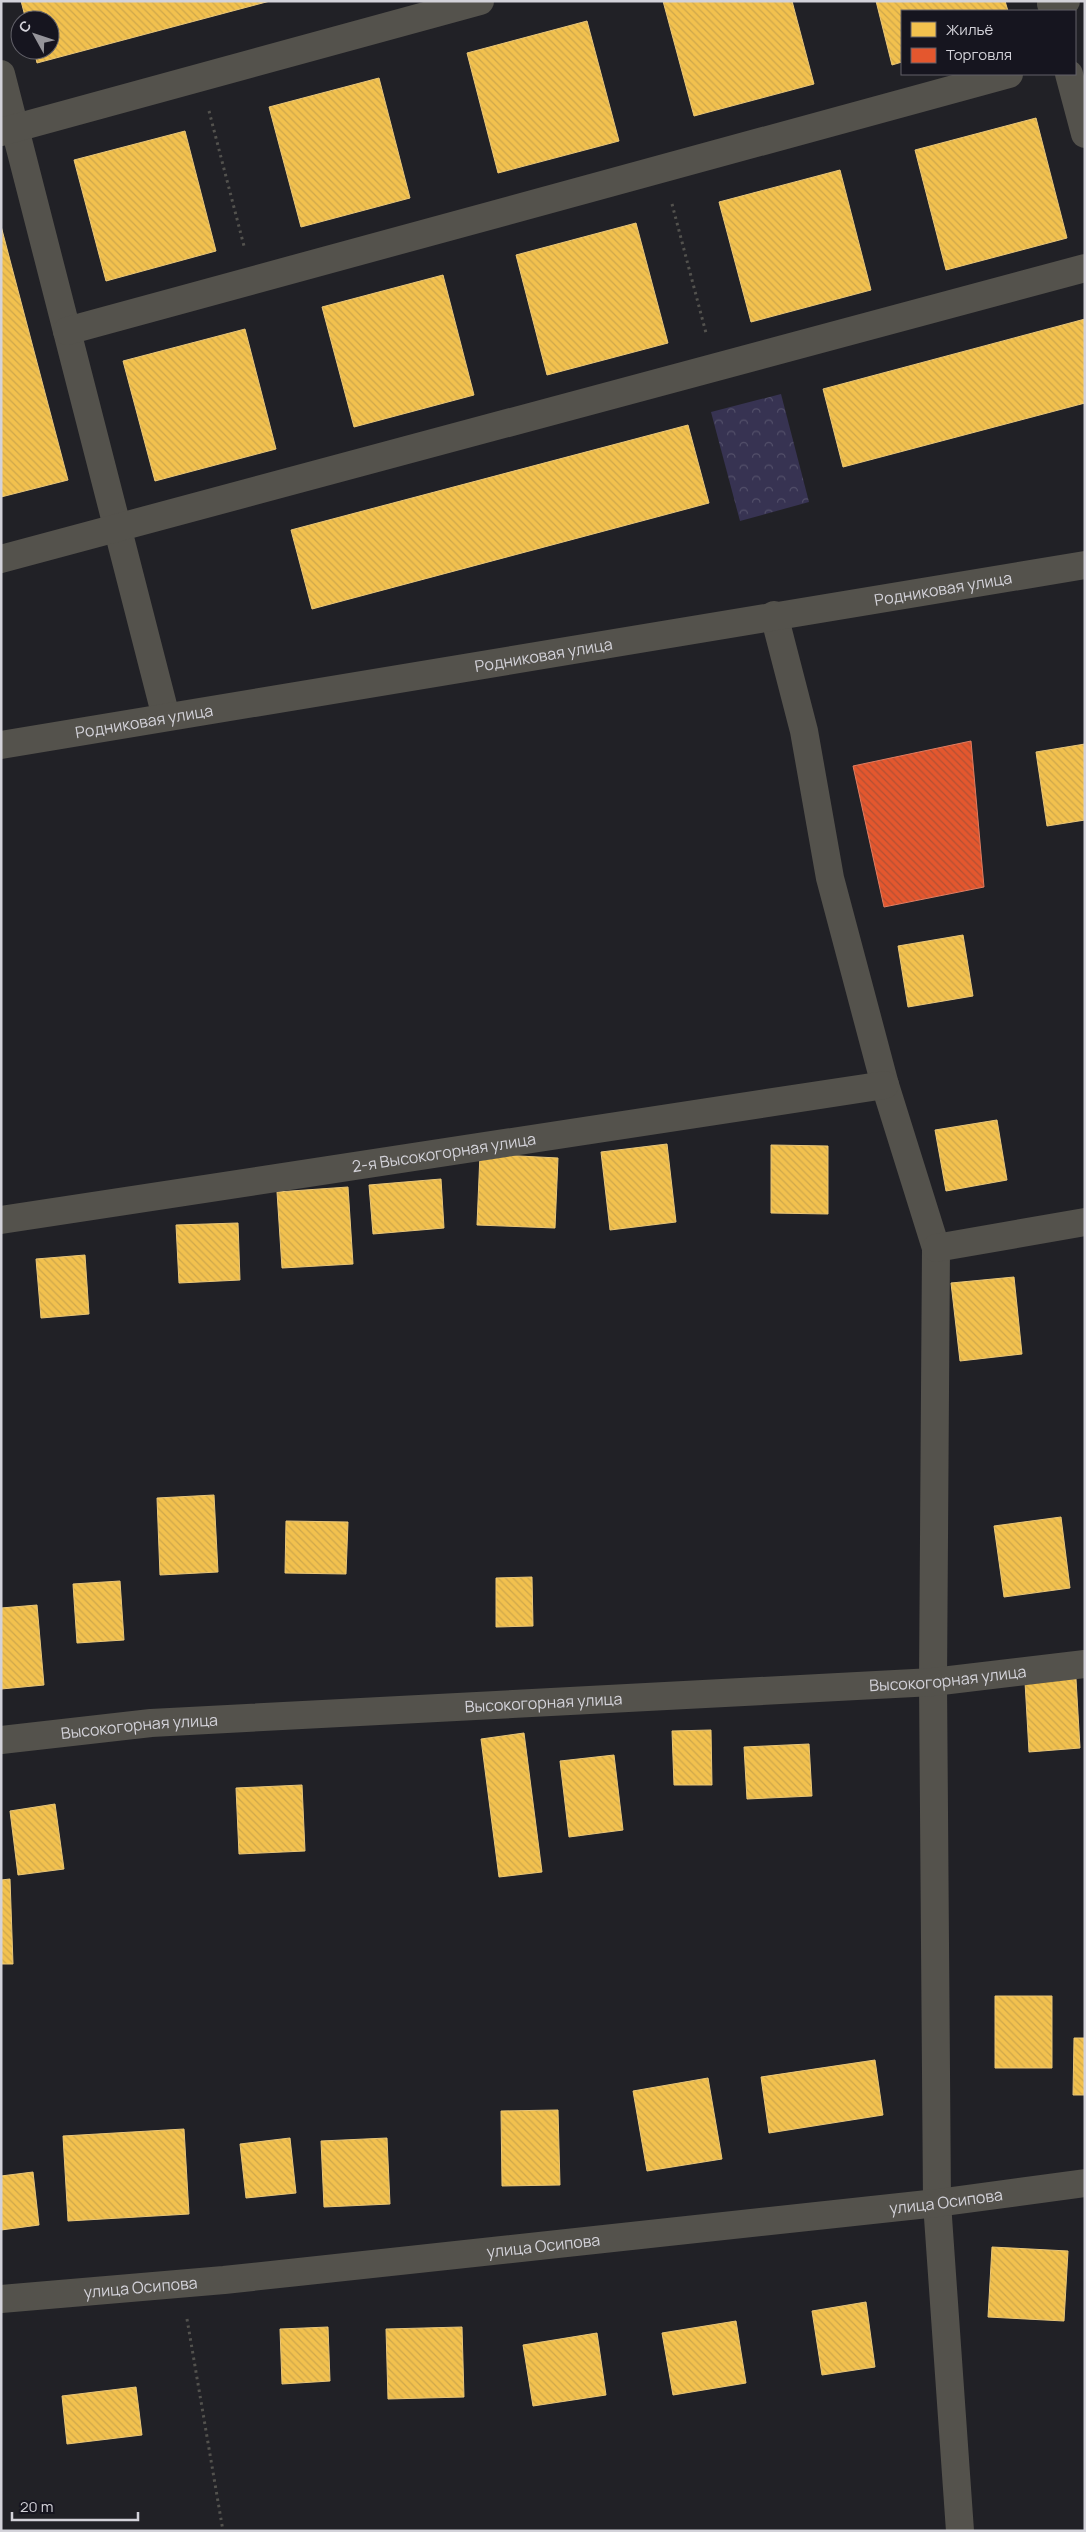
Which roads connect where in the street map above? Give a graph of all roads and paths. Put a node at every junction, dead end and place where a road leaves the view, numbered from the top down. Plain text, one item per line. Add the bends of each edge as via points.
1 (480, 1) edge
2 (1, 74) edge
3 (1005, 75) edge
4 (1069, 75) edge
5 (200, 78) junction
6 (8, 130) edge
7 (1085, 134) edge
8 (663, 168) junction
9 (1085, 268) edge
10 (252, 280) junction
11 (67, 331) junction
12 (716, 367) junction
13 (118, 528) junction
14 (1, 559) edge
15 (1085, 564) edge
16 (774, 615) junction
17 (166, 718) junction
18 (1, 745) edge
19 (885, 1085) junction
20 (1, 1220) edge
21 (1085, 1222) edge
22 (936, 1248) junction
23 (1085, 1664) edge
24 (933, 1682) junction
25 (1, 1740) edge
26 (1085, 2183) edge
27 (937, 2203) junction
28 (181, 2284) junction
29 (1, 2299) edge
30 (223, 2531) edge
31 (960, 2531) edge

1 - 5 street
2 - 6 street
3 - 8 street
4 - 7 street
5 - 6 street
5 - 10 path
6 - 11 street
8 - 10 street
8 - 12 path
9 - 12 street
10 - 11 street
11 - 13 street
12 - 13 street
13 - 14 street
13 - 17 street
15 - 16 street, Родниковая улица
16 - 17 street, Родниковая улица
16 - 19 street via 804,730 830,878
17 - 18 street, Родниковая улица
19 - 20 street, 2-я Высокогорная улица
19 - 22 street
21 - 22 street
22 - 24 street
23 - 24 street, Высокогорная улица
24 - 25 street, Высокогорная улица via 151,1722
24 - 27 street
26 - 27 street, улица Осипова
27 - 28 street, улица Осипова
27 - 31 street
28 - 29 street, улица Осипова
28 - 30 path

